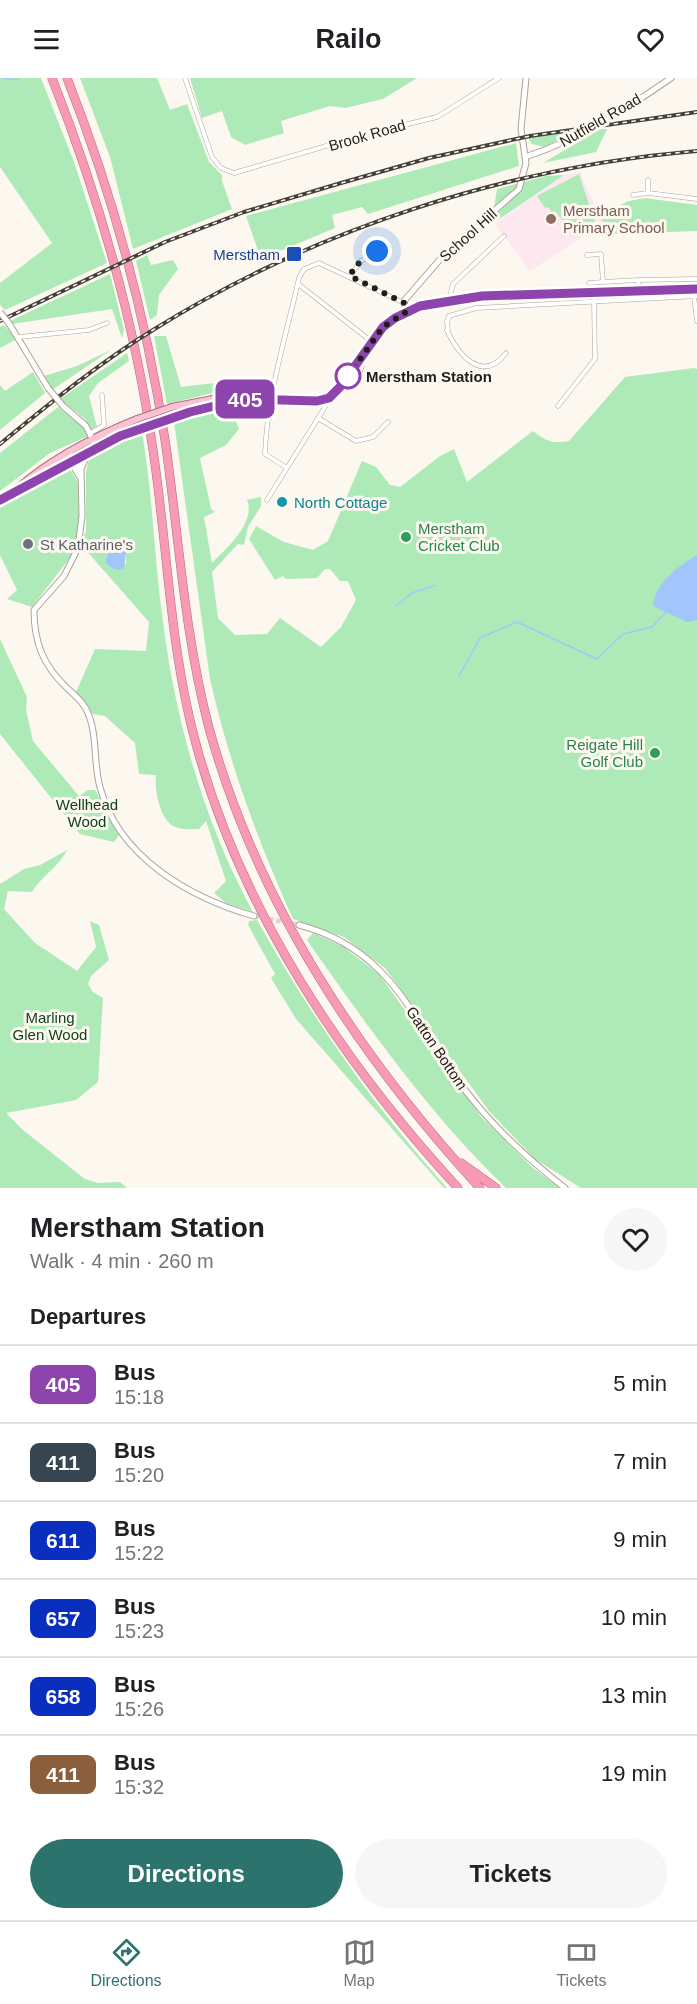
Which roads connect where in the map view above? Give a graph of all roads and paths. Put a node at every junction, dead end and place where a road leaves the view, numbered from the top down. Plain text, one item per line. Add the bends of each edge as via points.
1 (52, 78) edge
2 (67, 78) edge
3 (184, 78) edge
4 (499, 78) edge
5 (526, 78) edge
6 (671, 78) edge
7 (525, 156) junction
8 (648, 180) dead end
9 (648, 193) junction
10 (633, 195) dead end
11 (697, 199) edge
12 (504, 236) dead end
13 (385, 247) dead end
14 (587, 255) dead end
15 (350, 276) junction
16 (697, 279) edge
17 (638, 280) junction
18 (603, 282) junction
19 (590, 283) dead end
20 (298, 284) junction
21 (639, 290) junction
22 (626, 291) junction
23 (696, 294) edge
24 (627, 299) junction
25 (449, 300) junction
26 (594, 301) junction
27 (404, 303) junction
28 (0, 312) edge
29 (406, 312) junction
30 (697, 321) edge
31 (107, 323) dead end
32 (19, 337) junction
33 (371, 341) junction
34 (506, 353) dead end
35 (102, 395) dead end
36 (272, 398) junction
37 (243, 399) junction
38 (324, 399) junction
39 (558, 406) dead end
40 (318, 418) junction
41 (388, 422) dead end
42 (92, 436) junction
43 (97, 449) junction
44 (68, 452) junction
45 (88, 453) junction
46 (73, 461) junction
47 (287, 468) junction
48 (81, 469) junction
49 (82, 481) junction
50 (12, 493) junction
51 (0, 500) edge
52 (267, 500) dead end
53 (254, 916) tunnel mouth
54 (299, 925) tunnel mouth
55 (452, 1157) junction
56 (458, 1188) edge
57 (480, 1188) edge
58 (496, 1188) edge
59 (565, 1188) edge

1 - 56 highway via 98,207 130,327 154,456 178,669 219,815 258,904 317,1005 384,1100
2 - 55 highway via 104,181 140,312 165,440 192,649 209,726 232,801 262,875 311,967 380,1067
3 - 4 street, Brook Road via 212,157 227,171 239,172 437,117
5 - 7 street, School Hill via 521,129
6 - 7 street, Nutfield Road via 601,123 554,147
7 - 27 street, School Hill via 526,170 516,195 442,257
8 - 9 street
9 - 10 street
9 - 11 street
12 - 25 street via 453,284
13 - 15 street via 360,261
14 - 18 street via 601,254
15 - 20 street via 319,263 302,272
15 - 27 street
16 - 17 street
17 - 18 street
17 - 21 street
18 - 19 street
20 - 33 street
20 - 36 street
21 - 22 main road
21 - 23 main road
22 - 24 street
22 - 25 main road
23 - 24 street
23 - 30 street
24 - 26 street
25 - 29 main road
26 - 34 street via 476,308 449,316 452,341 467,360 486,367 498,363
26 - 39 street via 595,359
27 - 29 street
28 - 32 street, bridge
29 - 33 main road via 389,322
31 - 32 street via 89,330
32 - 42 street, bridge via 48,388
33 - 38 main road via 336,392
35 - 42 street via 104,425
36 - 37 main road
36 - 38 main road
36 - 47 street via 265,454
37 - 42 main road, bridge via 213,397 172,407
37 - 43 main road, bridge via 174,417
38 - 40 street via 325,407
40 - 41 street via 356,441 373,437
40 - 47 street
42 - 43 street
42 - 44 main road
43 - 45 main road
44 - 46 street
44 - 50 main road via 41,468
45 - 46 main road
45 - 48 street
46 - 48 street
46 - 49 street
46 - 50 main road
47 - 52 street
48 - 49 street
49 - 53 street via 78,548 64,576 34,610 40,652 54,675 87,711 100,787 122,831 151,863 183,888 215,904
50 - 51 main road
54 - 59 street, Gatton Bottom via 345,942 382,971 486,1116
55 - 57 highway
55 - 58 highway

